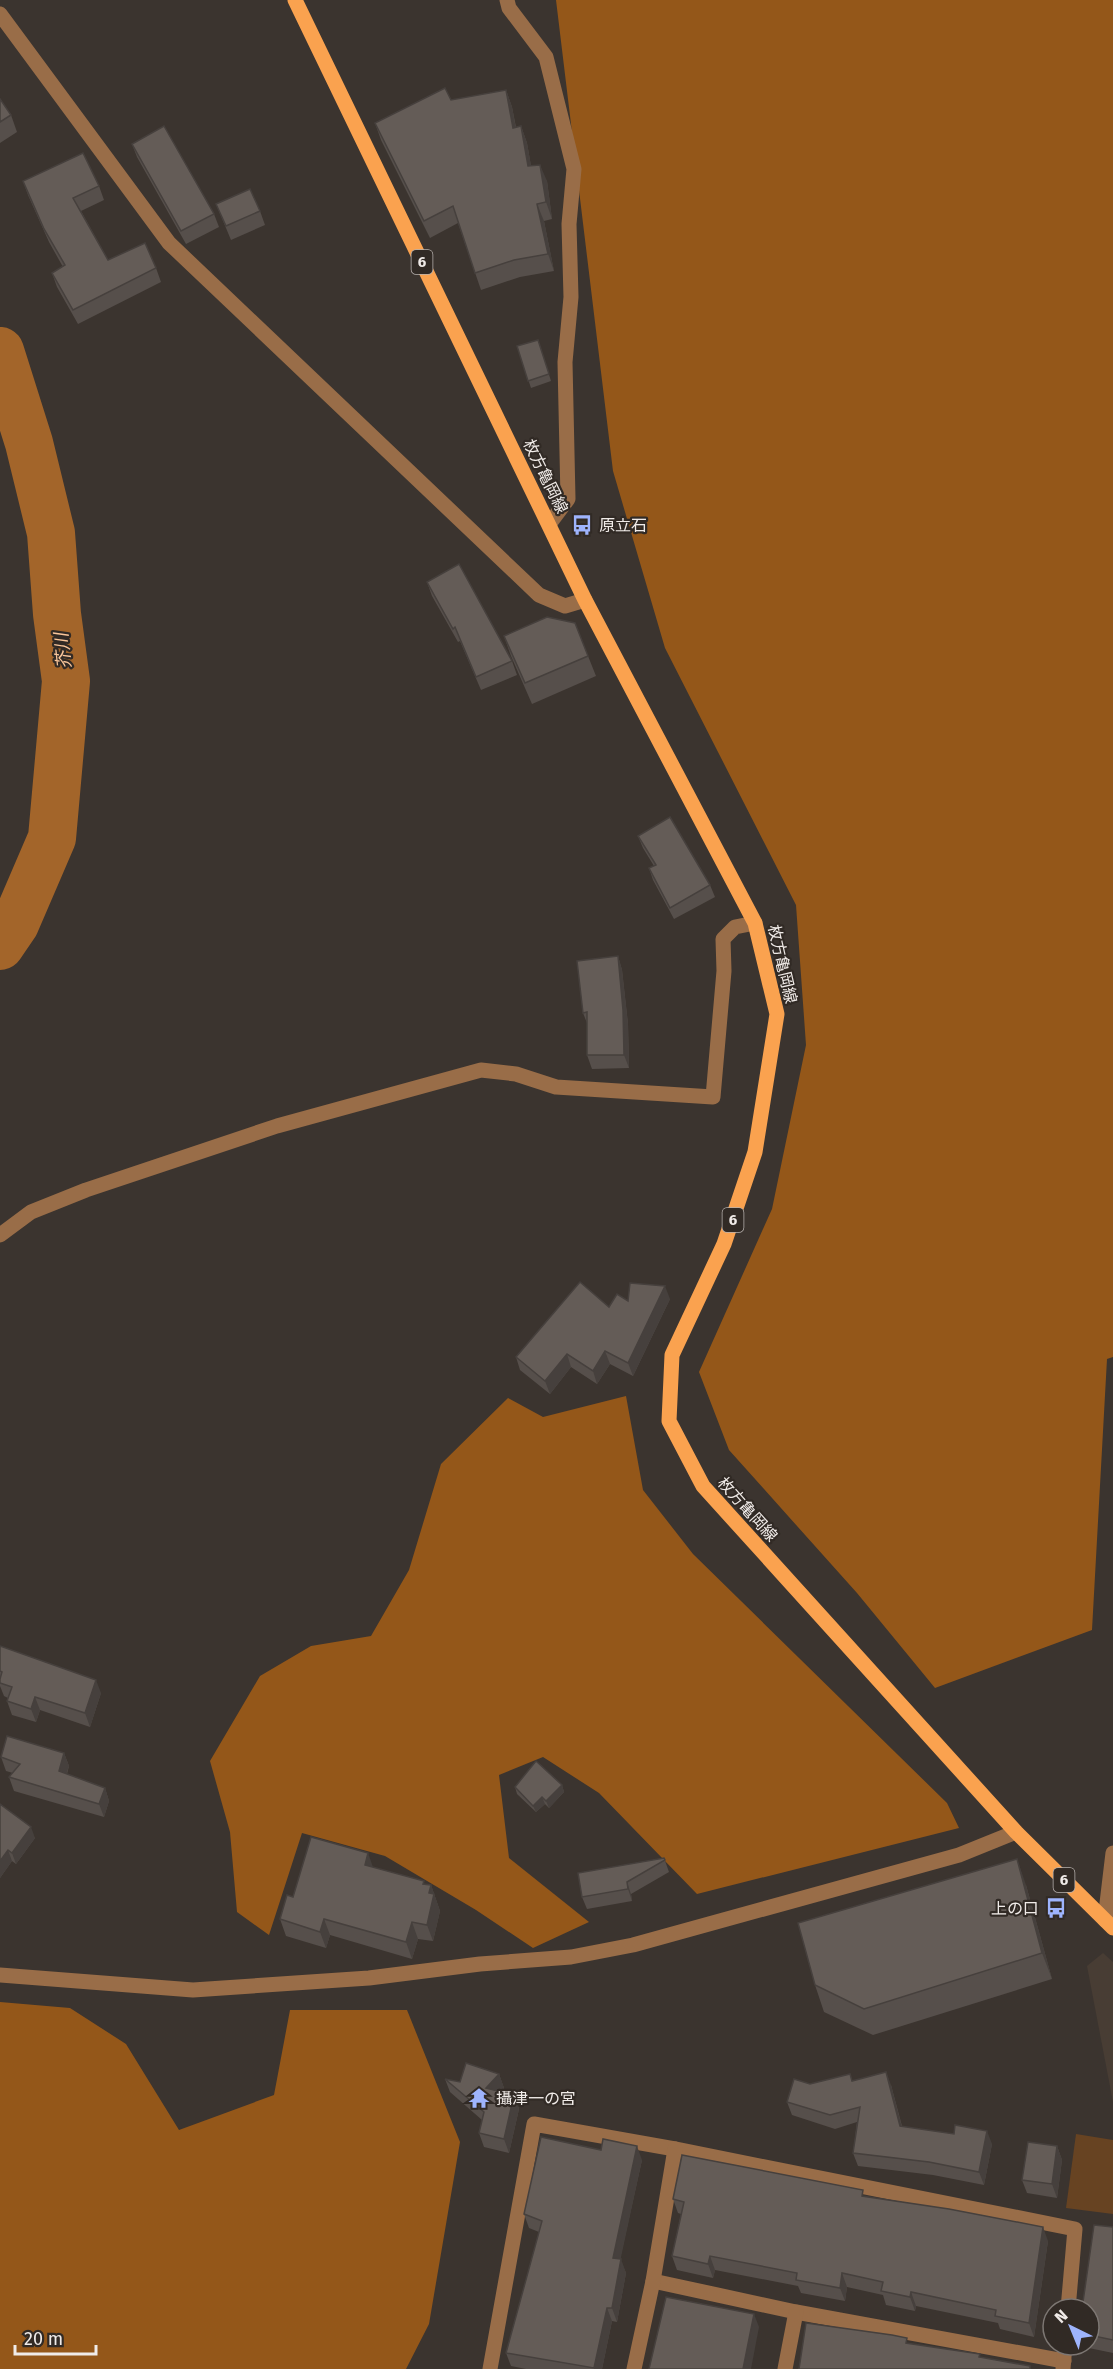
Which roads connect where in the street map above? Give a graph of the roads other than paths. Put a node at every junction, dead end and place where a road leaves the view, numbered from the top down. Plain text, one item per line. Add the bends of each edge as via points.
1 (295, 0) edge
2 (507, 0) edge
3 (0, 14) edge
4 (550, 523) junction
5 (585, 600) junction
6 (755, 923) junction
7 (0, 1234) edge
8 (1016, 1832) junction
9 (1113, 1853) edge
10 (1110, 1923) edge
11 (0, 1976) edge
12 (675, 2149) junction
13 (652, 2281) junction
14 (1069, 2297) edge
15 (796, 2312) junction
16 (1064, 2365) edge
17 (490, 2369) edge
18 (633, 2369) edge
19 (785, 2369) edge

1 - 4 main road, 枚方亀岡線 / 6
2 - 4 street via 546,57 574,169 569,224 572,297 565,362 568,499
3 - 5 street via 169,243 539,595 565,606
4 - 5 main road, 枚方亀岡線 / 6
5 - 6 main road, 枚方亀岡線 / 6
6 - 7 street via 735,927 723,939 724,971 713,1097 556,1087 516,1074 481,1070 277,1126 86,1190 31,1212
6 - 8 main road, 枚方亀岡線 / 6 via 777,1014 755,1152 724,1244 672,1355 669,1421 703,1486
8 - 10 main road, 枚方亀岡線 / 6
8 - 11 street via 959,1855 633,1945 571,1957 369,1978 193,1990
9 - 10 street
12 - 13 street
12 - 14 street via 1075,2229
12 - 17 street via 534,2124
13 - 15 street
13 - 18 street
15 - 16 street
15 - 19 street

